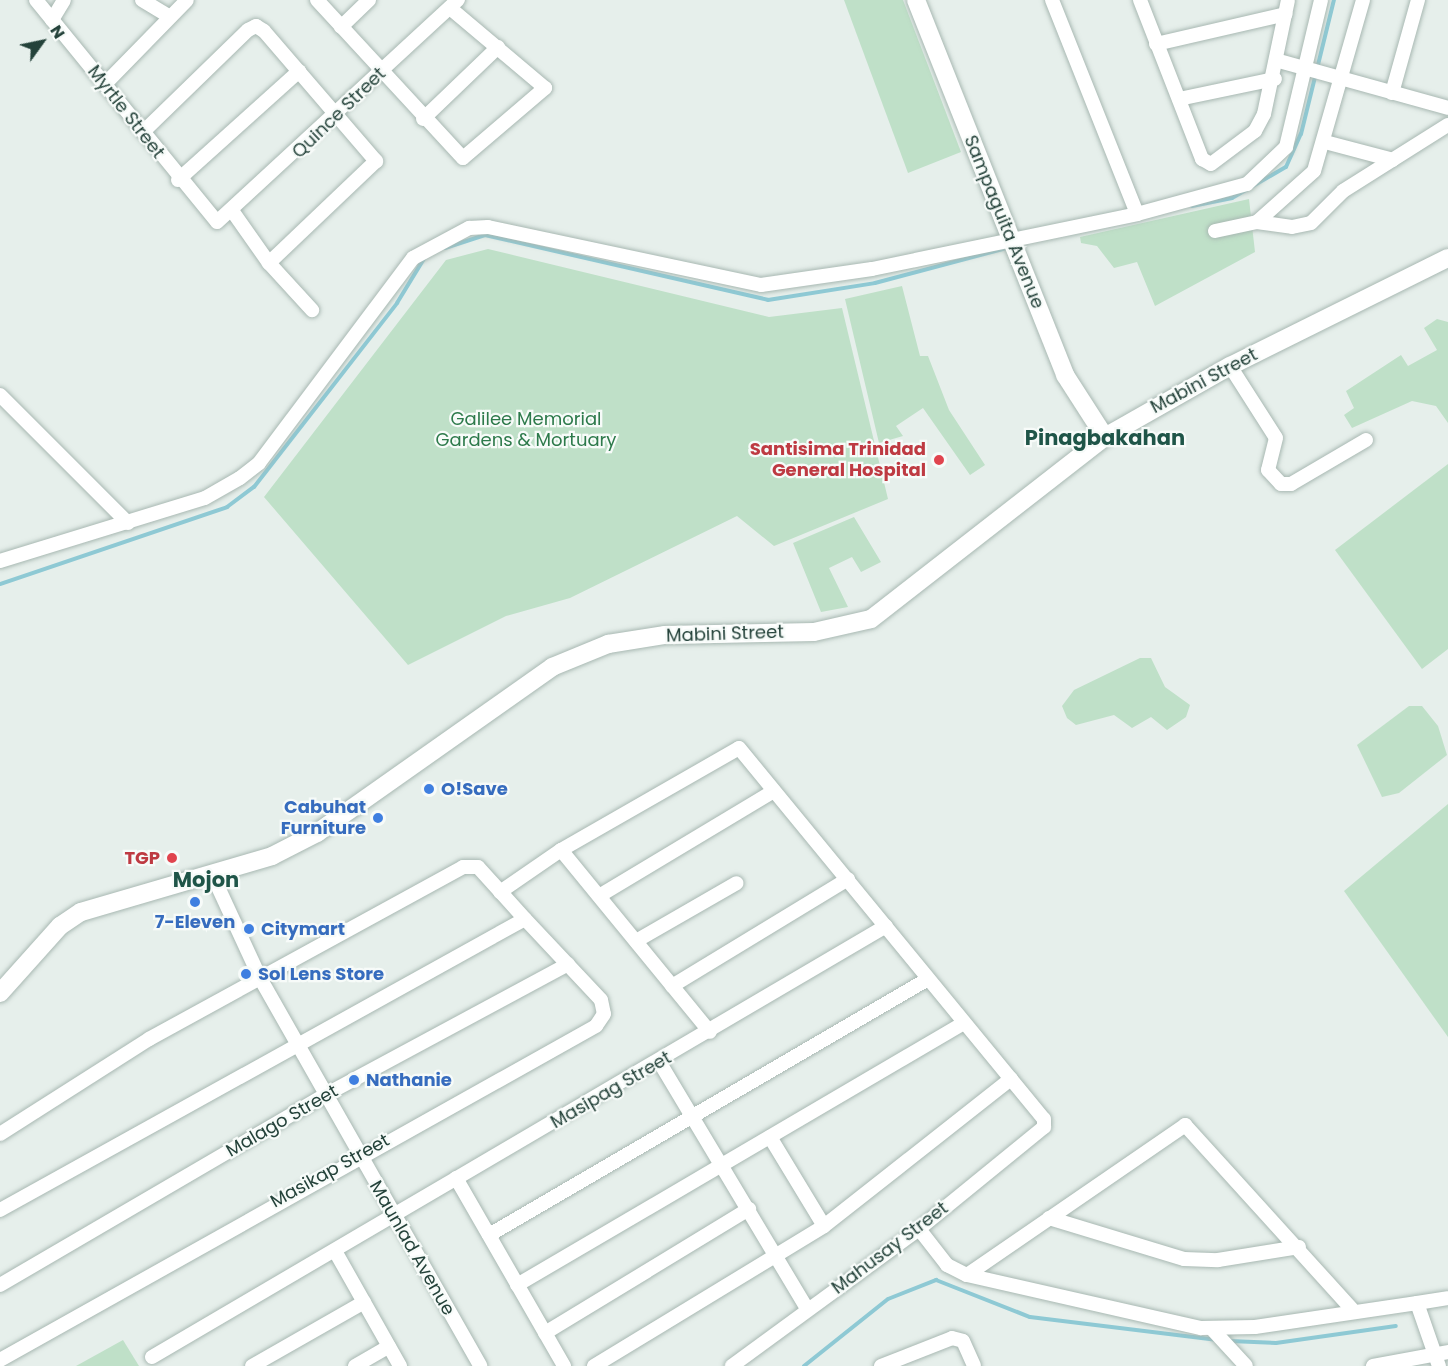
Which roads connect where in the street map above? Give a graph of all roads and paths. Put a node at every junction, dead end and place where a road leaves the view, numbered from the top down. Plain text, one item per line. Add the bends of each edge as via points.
1 (36, 0) edge
2 (64, 0) edge
3 (142, 0) edge
4 (187, 0) edge
5 (317, 0) edge
6 (369, 0) edge
7 (916, 0) edge
8 (1052, 0) edge
9 (1140, 0) edge
10 (1321, 0) edge
11 (1363, 0) edge
12 (1418, 0) edge
13 (454, 4) edge
14 (1287, 7) edge
15 (169, 16) junction
16 (52, 20) junction
17 (341, 27) junction
18 (1156, 44) junction
19 (498, 47) junction
20 (1279, 61) junction
21 (299, 71) junction
22 (1312, 71) junction
23 (382, 72) junction
24 (1275, 79) junction
25 (1344, 79) junction
26 (105, 84) junction
27 (1392, 93) junction
28 (1179, 99) junction
29 (1447, 105) edge
30 (338, 115) junction
31 (423, 119) junction
32 (1448, 125) edge
33 (143, 132) junction
34 (1325, 142) junction
35 (1393, 160) junction
36 (178, 180) junction
37 (233, 212) junction
38 (1137, 214) junction
39 (218, 222) joint
40 (1257, 222) junction
41 (1215, 231) dead end
42 (1009, 237) junction
43 (1448, 258) edge
44 (269, 263) junction
45 (312, 310) dead end
46 (1230, 366) junction
47 (0, 395) edge
48 (1105, 437) junction
49 (1366, 440) dead end
50 (128, 523) junction
51 (0, 561) edge
52 (774, 791) junction
53 (561, 850) junction
54 (212, 874) junction
55 (848, 879) junction
56 (737, 883) dead end
57 (500, 892) junction
58 (599, 896) junction
59 (525, 919) junction
60 (886, 926) junction
61 (636, 941) junction
62 (568, 964) junction
63 (260, 978) junction
64 (928, 979) junction
65 (672, 986) junction
66 (0, 993) edge
67 (963, 1023) junction
68 (710, 1032) junction
69 (295, 1042) junction
70 (660, 1063) junction
71 (1011, 1079) junction
72 (325, 1095) junction
73 (694, 1115) junction
74 (0, 1134) edge
75 (770, 1137) junction
76 (358, 1155) junction
77 (723, 1164) junction
78 (456, 1178) junction
79 (749, 1209) junction
80 (0, 1210) edge
81 (394, 1216) junction
82 (1049, 1218) junction
83 (824, 1226) junction
84 (920, 1229) junction
85 (489, 1235) junction
86 (1299, 1247) junction
87 (335, 1251) junction
88 (778, 1256) junction
89 (967, 1275) junction
90 (0, 1285) edge
91 (517, 1285) junction
92 (1448, 1298) edge
93 (364, 1302) junction
94 (1417, 1303) junction
95 (807, 1309) junction
96 (1352, 1309) junction
97 (1215, 1331) junction
98 (545, 1333) junction
99 (389, 1346) junction
100 (152, 1357) dead end
101 (1441, 1358) edge
102 (0, 1360) edge
103 (889, 1364) edge
104 (252, 1366) edge
105 (355, 1366) edge
106 (400, 1366) edge
107 (480, 1366) edge
108 (564, 1366) edge
109 (594, 1366) edge
110 (732, 1366) edge
111 (974, 1366) edge
112 (1246, 1366) edge
113 (1373, 1366) edge

1 - 16 street, Myrtle Street
2 - 16 street
3 - 15 street
4 - 15 street
5 - 17 street
6 - 17 street
7 - 42 main road, Sampaguita Avenue
8 - 38 street
9 - 18 street
10 - 22 street
11 - 25 street
12 - 27 street
13 - 19 street
13 - 23 street, Quince Street
14 - 18 street
14 - 20 street
15 - 26 street
16 - 26 street, Myrtle Street
17 - 23 street
18 - 28 street
19 - 31 street
19 - 31 street via 545,88 463,158
20 - 22 street
20 - 24 street
21 - 30 street
21 - 33 street via 256,26
21 - 36 street
22 - 25 street
22 - 38 street via 1286,147 1263,174 1247,184
23 - 30 street, Quince Street
23 - 31 street
24 - 28 street
24 - 28 street via 1255,131 1211,164 1202,159
25 - 27 street
25 - 34 street
26 - 33 street, Myrtle Street
27 - 29 street
30 - 37 street, Quince Street
30 - 44 street via 374,155 373,168
32 - 35 street
33 - 36 street, Myrtle Street
34 - 35 street
34 - 40 street via 1314,171
35 - 40 street via 1343,191 1311,223 1292,227
36 - 39 street, Myrtle Street
37 - 39 street, Quince Street
37 - 44 street
38 - 42 street
40 - 41 street
42 - 48 main road, Sampaguita Avenue via 1065,375
42 - 50 street via 872,269 761,285 488,227 469,228 413,258 260,463 205,498
43 - 46 main road, Mabini Street
44 - 45 street
46 - 48 main road, Mabini Street
46 - 49 street via 1276,438 1268,470 1281,484 1291,484
47 - 50 street
48 - 54 main road, Mabini Street via 871,619 814,632 665,635 608,644 552,667 518,688 317,833 272,855
50 - 51 street
52 - 53 street via 743,750 735,749
52 - 55 street
52 - 58 street
53 - 57 street
53 - 58 street
54 - 63 street, Maunlad Avenue
54 - 66 main road, Mabini Street via 81,912 60,926
55 - 60 street
55 - 65 street
56 - 61 street
57 - 59 street, Masikap Street
57 - 63 street, Masikap Street via 478,867 463,867
58 - 61 street
59 - 62 street, Masikap Street
59 - 69 street
60 - 64 street
60 - 68 street, Masipag Street
61 - 65 street
62 - 72 street, Malago Street
62 - 76 street, Masikap Street via 600,1000 604,1014 596,1026
63 - 69 street, Maunlad Avenue
63 - 74 street, Masikap Street via 149,1039
64 - 67 street
64 - 73 street
65 - 68 street
67 - 71 street
67 - 75 street
68 - 70 street, Masipag Street
69 - 72 street, Maunlad Avenue
69 - 80 street
70 - 73 street
70 - 78 street, Masipag Street
71 - 83 street
71 - 84 street, Mahusay Street via 1044,1119 1044,1127
72 - 76 street, Maunlad Avenue
72 - 90 street, Malago Street
73 - 77 street
73 - 85 street
75 - 77 street
75 - 83 street
76 - 81 street, Maunlad Avenue
76 - 102 street, Masikap Street
77 - 79 street
77 - 91 street
78 - 81 street, Masipag Street
78 - 85 street
79 - 88 street
79 - 98 street
81 - 87 street, Masipag Street
81 - 107 street, Maunlad Avenue
82 - 86 street via 1184,1259 1218,1260
82 - 86 street via 1185,1125
82 - 89 street
83 - 88 street
84 - 89 street via 947,1264
84 - 95 street, Mahusay Street
85 - 91 street
86 - 96 street
87 - 93 street
87 - 100 street, Masipag Street
88 - 95 street
88 - 109 street
89 - 97 street
91 - 98 street
92 - 94 street
93 - 99 street
93 - 104 street
94 - 96 street
94 - 101 street
95 - 110 street, Mahusay Street
96 - 97 street via 1255,1328
97 - 112 street
98 - 108 street
99 - 105 street
99 - 106 street
101 - 113 street
103 - 111 street via 952,1338 963,1341

